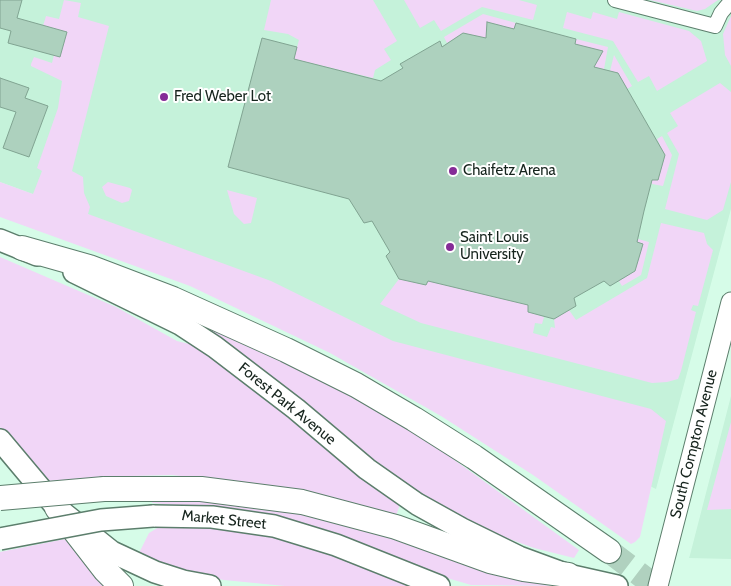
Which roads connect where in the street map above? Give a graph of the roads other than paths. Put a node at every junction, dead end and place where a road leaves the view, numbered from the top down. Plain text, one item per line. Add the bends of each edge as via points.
1 (615, 0) edge
2 (731, 1) edge
3 (11, 245) edge
4 (731, 302) edge
5 (0, 440) edge
6 (0, 498) edge
7 (56, 508) junction
8 (0, 539) edge
9 (609, 551) tunnel mouth
10 (568, 575) junction
11 (121, 586) edge
12 (210, 586) edge
13 (439, 586) edge
14 (617, 586) edge
15 (658, 586) edge

1 - 2 street via 715,26
3 - 9 highway via 89,267 173,299 286,350 414,418
3 - 10 main road, Forest Park Avenue via 180,324 253,375 367,469 416,504 519,557
4 - 15 main road, South Compton Avenue
5 - 7 main road
6 - 10 highway, bridge via 104,489 201,489 302,502 396,526 490,561
7 - 11 highway
7 - 12 main road via 112,552 131,562 183,581
8 - 13 main road, Market Street, bridge via 101,520 153,516 212,517 274,526 336,545
10 - 14 main road

